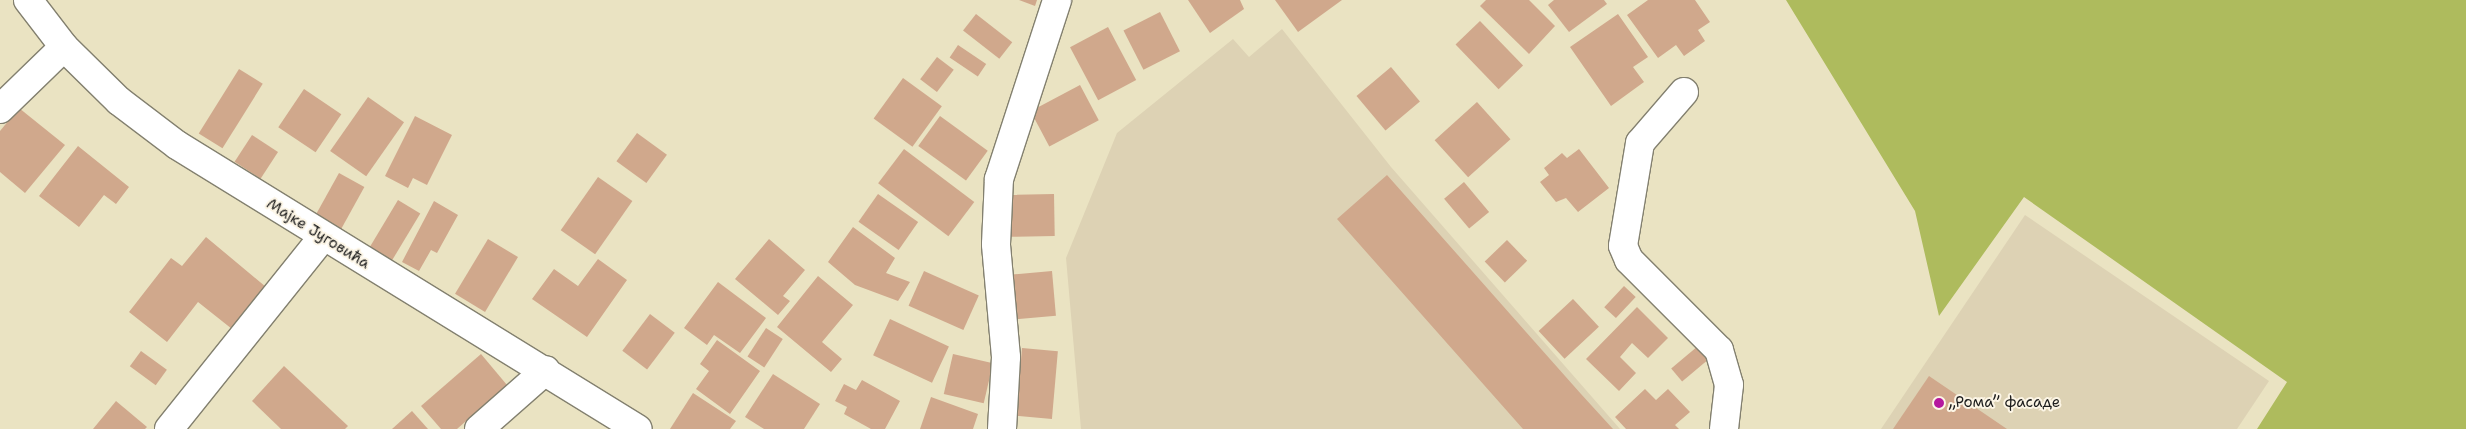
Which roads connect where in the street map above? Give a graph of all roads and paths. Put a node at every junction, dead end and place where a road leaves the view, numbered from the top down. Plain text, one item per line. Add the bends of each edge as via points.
1 (28, 0) edge
2 (1057, 0) edge
3 (64, 47) junction
4 (1684, 92) dead end
5 (0, 109) edge
6 (322, 238) junction
7 (546, 370) junction
8 (169, 429) edge
9 (479, 429) edge
10 (638, 429) edge
11 (1002, 429) edge
12 (1724, 429) edge

1 - 3 street, Мајке Југовића
2 - 11 street via 999,179 996,244 1006,357
3 - 5 street
3 - 6 street, Мајке Југовића via 119,101 177,145
4 - 12 street via 1640,143 1634,162 1633,208 1624,226 1623,246 1629,260 1719,350 1729,385
6 - 7 street, Мајке Југовића
6 - 8 street
7 - 9 street
7 - 10 street, Мајке Југовића

